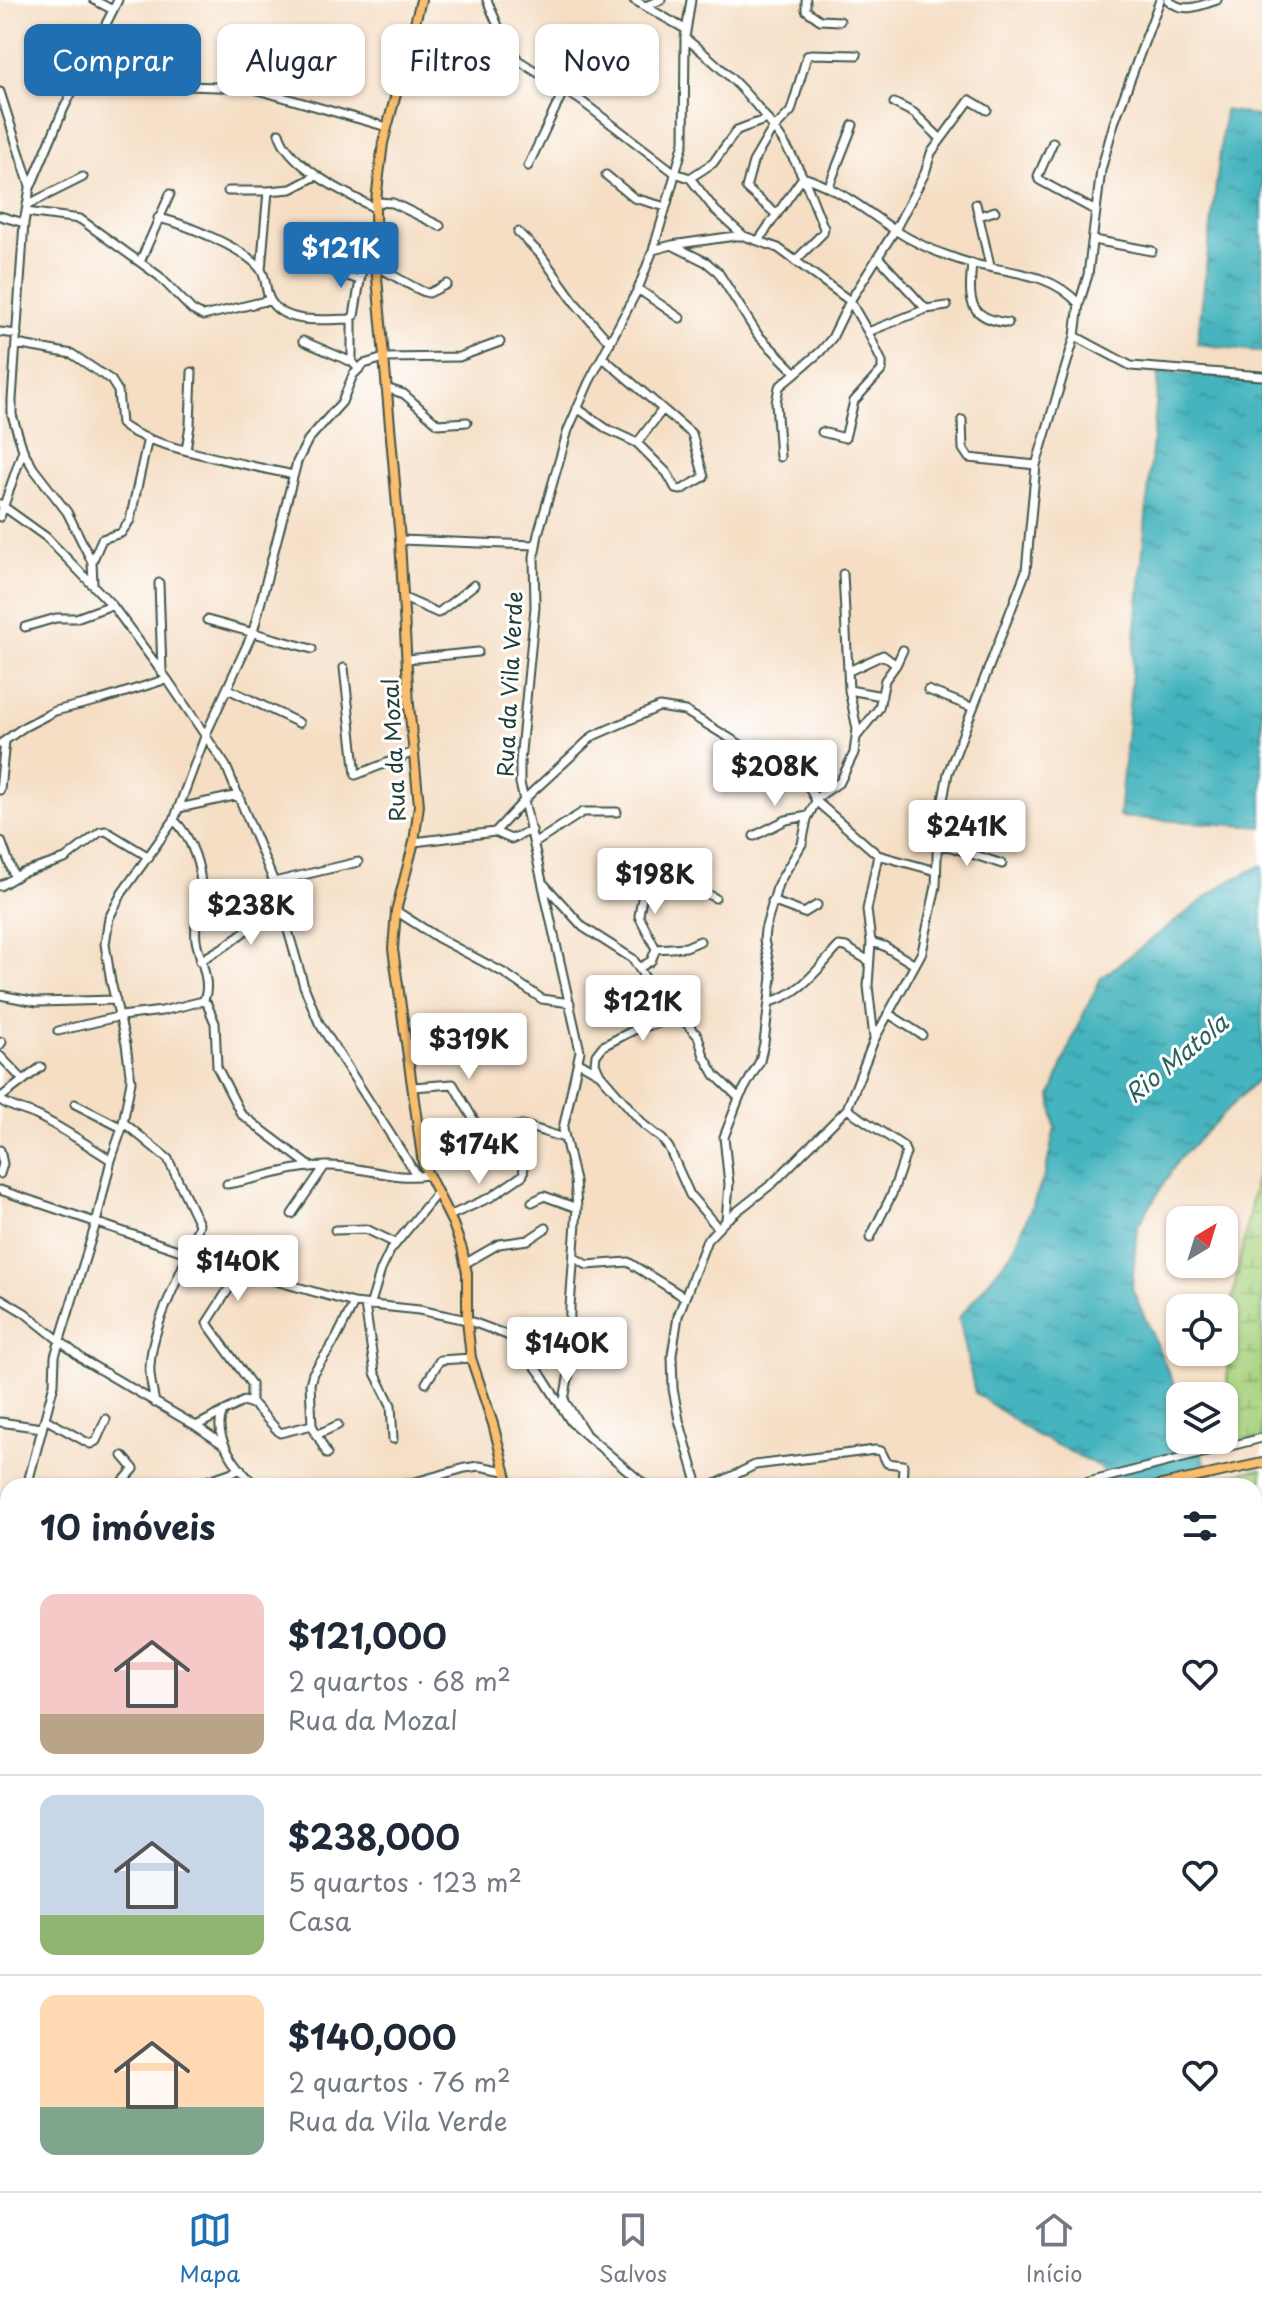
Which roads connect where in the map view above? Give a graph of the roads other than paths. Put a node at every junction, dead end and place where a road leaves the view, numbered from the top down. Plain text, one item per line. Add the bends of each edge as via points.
1 (94, 0) edge
2 (118, 0) edge
3 (421, 0) edge
4 (487, 0) edge
5 (634, 0) edge
6 (661, 0) edge
7 (691, 0) edge
8 (806, 0) edge
9 (1160, 0) edge
10 (1168, 0) edge
11 (1217, 0) edge
12 (645, 6) junction
13 (113, 10) junction
14 (840, 21) dead end
15 (685, 34) junction
16 (857, 55) dead end
17 (535, 71) edge
18 (201, 86) edge
19 (0, 92) edge
20 (561, 96) edge
21 (572, 96) edge
22 (3, 103) edge
23 (894, 103) dead end
24 (987, 110) dead end
25 (853, 125) dead end
26 (770, 126) junction
27 (387, 127) junction
28 (279, 133) dead end
29 (941, 139) junction
30 (1053, 142) dead end
31 (528, 166) dead end
32 (675, 173) junction
33 (606, 175) dead end
34 (316, 176) junction
35 (83, 177) dead end
36 (803, 177) junction
37 (690, 178) junction
38 (829, 186) junction
39 (30, 188) junction
40 (228, 191) dead end
41 (268, 191) junction
42 (170, 194) dead end
43 (976, 204) dead end
44 (376, 205) junction
45 (666, 207) junction
46 (27, 208) junction
47 (995, 211) dead end
48 (1096, 211) junction
49 (776, 214) junction
50 (0, 216) edge
51 (979, 216) junction
52 (158, 218) junction
53 (24, 223) junction
54 (440, 226) dead end
55 (375, 227) junction
56 (895, 230) junction
57 (518, 232) dead end
58 (744, 236) junction
59 (1094, 240) junction
60 (758, 241) junction
61 (672, 245) junction
62 (653, 250) junction
63 (1152, 251) dead end
64 (878, 257) junction
65 (795, 261) junction
66 (140, 262) junction
67 (972, 263) junction
68 (315, 264) dead end
69 (376, 266) junction
70 (990, 266) junction
71 (261, 270) junction
72 (359, 280) junction
73 (447, 284) dead end
74 (638, 289) junction
75 (1084, 292) junction
76 (1072, 296) junction
77 (270, 300) junction
78 (850, 301) junction
79 (1079, 304) junction
80 (947, 306) dead end
81 (926, 309) junction
82 (352, 318) junction
83 (680, 318) dead end
84 (1008, 323) dead end
85 (0, 332) edge
86 (868, 332) junction
87 (17, 334) junction
88 (1075, 336) junction
89 (303, 341) dead end
90 (500, 342) dead end
91 (610, 343) junction
92 (16, 344) junction
93 (602, 357) junction
94 (384, 358) junction
95 (355, 365) junction
96 (192, 372) dead end
97 (795, 372) junction
98 (1262, 376) edge
99 (386, 388) junction
100 (577, 408) junction
101 (663, 409) junction
102 (962, 420) dead end
103 (467, 422) dead end
104 (822, 432) dead end
105 (148, 438) junction
106 (637, 443) junction
107 (23, 450) junction
108 (186, 450) junction
109 (780, 457) dead end
110 (1036, 465) junction
111 (293, 475) junction
112 (1, 505) edge
113 (0, 517) edge
114 (400, 540) junction
115 (535, 545) junction
116 (92, 562) junction
117 (843, 574) dead end
118 (93, 583) junction
119 (159, 583) dead end
120 (474, 585) dead end
121 (404, 598) junction
122 (112, 605) junction
123 (207, 620) dead end
124 (25, 627) dead end
125 (253, 632) junction
126 (312, 649) dead end
127 (903, 650) dead end
128 (478, 652) dead end
129 (408, 659) junction
130 (896, 665) junction
131 (344, 668) dead end
132 (849, 671) junction
133 (165, 676) junction
134 (228, 689) junction
135 (849, 690) junction
136 (928, 690) dead end
137 (882, 696) junction
138 (971, 707) junction
139 (299, 723) dead end
140 (206, 734) junction
141 (856, 738) junction
142 (2, 742) edge
143 (414, 752) junction
144 (0, 790) edge
145 (239, 795) junction
146 (815, 800) junction
147 (524, 801) junction
148 (179, 808) junction
149 (617, 812) dead end
150 (808, 816) junction
151 (174, 820) junction
152 (532, 830) junction
153 (495, 832) junction
154 (754, 836) dead end
155 (1, 841) edge
156 (414, 842) junction
157 (535, 843) junction
158 (937, 845) junction
159 (878, 855) junction
160 (149, 857) junction
161 (358, 862) dead end
162 (1002, 864) dead end
163 (936, 871) junction
164 (14, 876) junction
165 (541, 880) junction
166 (274, 882) junction
167 (0, 886) edge
168 (715, 898) dead end
169 (772, 901) junction
170 (281, 903) junction
171 (817, 905) dead end
172 (396, 911) junction
173 (700, 941) dead end
174 (871, 942) junction
175 (656, 949) junction
176 (200, 961) junction
177 (869, 961) junction
178 (915, 965) junction
179 (639, 968) junction
180 (0, 995) edge
181 (116, 1000) junction
182 (203, 1001) junction
183 (769, 1002) junction
184 (570, 1003) junction
185 (677, 1013) junction
186 (889, 1014) junction
187 (121, 1016) junction
188 (58, 1031) dead end
189 (922, 1035) dead end
190 (874, 1040) junction
191 (0, 1056) edge
192 (579, 1062) junction
193 (41, 1067) dead end
194 (600, 1074) junction
195 (23, 1080) junction
196 (413, 1087) junction
197 (739, 1098) junction
198 (0, 1099) edge
199 (75, 1104) dead end
200 (847, 1109) junction
201 (123, 1125) junction
202 (508, 1136) junction
203 (564, 1138) junction
204 (1, 1146) edge
205 (111, 1160) junction
206 (325, 1166) junction
207 (311, 1167) junction
208 (0, 1174) edge
209 (422, 1175) junction
210 (227, 1184) dead end
211 (0, 1190) edge
212 (436, 1194) junction
213 (532, 1202) dead end
214 (577, 1208) junction
215 (292, 1214) dead end
216 (449, 1216) junction
217 (726, 1220) junction
218 (96, 1223) junction
219 (546, 1228) dead end
220 (718, 1228) junction
221 (335, 1230) dead end
222 (870, 1238) dead end
223 (395, 1243) junction
224 (185, 1253) junction
225 (575, 1258) junction
226 (466, 1263) junction
227 (240, 1271) junction
228 (684, 1297) junction
229 (0, 1298) edge
230 (354, 1303) junction
231 (368, 1305) junction
232 (467, 1320) junction
233 (59, 1341) junction
234 (471, 1358) junction
235 (426, 1383) dead end
236 (556, 1395) junction
237 (564, 1400) junction
238 (251, 1402) junction
239 (155, 1403) junction
240 (225, 1409) junction
241 (106, 1419) dead end
242 (0, 1422) edge
243 (44, 1424) junction
244 (312, 1425) junction
245 (338, 1425) dead end
246 (196, 1426) junction
247 (585, 1433) junction
248 (316, 1435) junction
249 (1262, 1438) edge
250 (393, 1439) dead end
251 (225, 1446) junction
252 (327, 1454) dead end
253 (123, 1456) dead end
254 (1262, 1463) edge
255 (241, 1469) junction
256 (505, 1471) junction
257 (29, 1478) edge
258 (126, 1478) edge
259 (215, 1478) edge
260 (249, 1478) edge
261 (429, 1478) edge
262 (507, 1478) edge
263 (636, 1478) edge
264 (696, 1478) edge
265 (728, 1478) edge
266 (902, 1478) edge
267 (1104, 1478) edge
268 (1196, 1478) edge

1 - 13 street
2 - 13 street
3 - 27 main road, Rua da Mozal
4 - 17 street via 518,60
5 - 12 street
6 - 12 street
7 - 15 street, Rua da Vila Verde
8 - 14 street via 806,10 814,17
9 - 48 street via 1114,123
10 - 11 street via 1188,8
12 - 15 street
13 - 39 street
15 - 26 street via 733,77
15 - 32 street, Rua da Vila Verde via 685,133
16 - 26 street via 807,56 791,111
18 - 27 street via 251,88
19 - 22 street
20 - 31 street
21 - 32 street
22 - 39 street
23 - 29 street via 914,113
24 - 29 street via 968,101
25 - 38 street
26 - 36 street
26 - 37 street via 740,127 713,163
26 - 49 street via 749,168 746,188
27 - 44 main road, Rua da Mozal
28 - 34 street via 284,145
29 - 56 street
30 - 48 street via 1039,180
32 - 37 street
32 - 45 street, Rua da Vila Verde
33 - 45 street via 634,198
34 - 41 street via 291,189
34 - 44 street
35 - 46 street
36 - 38 street
36 - 49 street
36 - 65 street via 824,231
37 - 58 street
38 - 56 street
39 - 46 street
40 - 41 street
41 - 71 street
42 - 52 street
43 - 51 street
44 - 54 street via 393,203
44 - 55 main road, Rua da Mozal
45 - 62 street, Rua da Vila Verde
46 - 53 street
46 - 66 street via 80,219
47 - 51 street
48 - 59 street
49 - 60 street
50 - 53 street
51 - 70 street
52 - 66 street
52 - 71 street via 228,245
53 - 87 street
55 - 69 main road, Rua da Mozal
55 - 72 street
56 - 64 street
56 - 67 street
57 - 91 street
58 - 60 street
58 - 61 street
59 - 63 street
59 - 75 street
60 - 65 street
61 - 62 street
61 - 97 street via 718,272 758,335
62 - 74 street, Rua da Vila Verde
64 - 78 street
64 - 81 street
65 - 78 street
66 - 77 street via 203,316
67 - 70 street
67 - 84 street via 973,309
68 - 72 street
69 - 73 street via 422,292
69 - 94 main road, Rua da Mozal
70 - 76 street via 1031,274
71 - 77 street
72 - 82 street
74 - 83 street
74 - 91 street, Rua da Vila Verde
75 - 76 street
75 - 79 street
76 - 79 street
77 - 82 street via 286,313 306,319
78 - 86 street
78 - 97 street via 827,346
79 - 88 street
80 - 81 street
81 - 86 street
82 - 95 street
85 - 87 street
86 - 104 street via 882,370 854,401 845,438
87 - 92 street
88 - 98 street via 1131,366
88 - 110 street
89 - 95 street
90 - 94 street via 459,357
91 - 93 street, Rua da Vila Verde
92 - 105 street via 72,354 103,374 118,391 123,427
92 - 107 street via 12,415
93 - 100 street, Rua da Vila Verde
93 - 101 street
94 - 95 street
94 - 99 main road, Rua da Mozal
95 - 111 street via 342,402 302,450
96 - 108 street
97 - 109 street via 776,394
99 - 103 street via 404,394 438,424
99 - 114 main road, Rua da Mozal
100 - 106 street
100 - 115 street, Rua da Vila Verde
101 - 106 street
101 - 106 street via 693,436 703,479 676,489
102 - 110 street via 963,449 969,458
105 - 108 street
105 - 116 street via 130,520 121,533 102,539
107 - 112 street
107 - 116 street via 64,507
108 - 111 street
110 - 138 street via 1026,571
111 - 125 street
112 - 113 street
112 - 118 street via 46,537
114 - 115 street
114 - 121 main road, Rua da Mozal
115 - 147 street, Rua da Vila Verde via 535,607 520,762
116 - 118 street
117 - 132 street
118 - 122 street
119 - 133 street
120 - 121 street via 438,613
121 - 129 main road, Rua da Mozal
122 - 124 street
122 - 133 street
123 - 125 street
125 - 126 street
125 - 134 street
127 - 130 street
128 - 129 street
129 - 143 main road, Rua da Mozal
130 - 132 street via 883,655
130 - 137 street
131 - 143 street via 356,775
132 - 135 street
133 - 140 street
133 - 142 street via 55,711
134 - 139 street
134 - 140 street
135 - 137 street
135 - 141 street
136 - 138 street
137 - 141 street
138 - 158 street via 948,773
140 - 145 street
140 - 148 street
141 - 146 street via 846,773
142 - 144 street
143 - 156 main road, Rua da Mozal via 419,805
145 - 148 street
145 - 166 street
146 - 147 street via 797,769 744,747 685,711 659,707 593,736
146 - 150 street
146 - 159 street
147 - 152 street, Rua da Vila Verde
147 - 153 street
148 - 151 street
149 - 157 street via 583,812
150 - 154 street
150 - 169 street via 802,844
151 - 160 street
151 - 176 street via 185,833 197,866
152 - 153 street via 508,839
152 - 157 street, Rua da Vila Verde
153 - 156 street
155 - 164 street
156 - 172 main road, Rua da Mozal
157 - 165 street, Rua da Vila Verde
158 - 162 street
158 - 163 street
159 - 163 street
159 - 174 street via 867,910
160 - 164 street via 106,831 65,859
160 - 181 street via 109,918 105,944
161 - 166 street
163 - 178 street via 929,925
164 - 167 street
165 - 179 street via 583,927
165 - 184 street, Rua da Vila Verde
166 - 170 street
168 - 175 street via 657,871 645,890 639,916
169 - 171 street via 802,913
169 - 183 street via 764,940 772,977
170 - 176 street
170 - 209 street via 319,1023
172 - 184 street via 542,999
172 - 196 main road, Rua da Mozal via 393,949
173 - 175 street
174 - 177 street
174 - 178 street
175 - 179 street via 651,961
176 - 182 street via 207,989
177 - 183 street via 839,946 805,983
177 - 190 street
178 - 186 street
179 - 185 street
180 - 181 street via 37,1002
181 - 187 street
182 - 187 street
182 - 207 street via 215,1023 217,1067 241,1114
183 - 197 street via 760,1061
184 - 192 street, Rua da Vila Verde
185 - 194 street via 603,1046 595,1063
185 - 197 street via 701,1042 707,1064
186 - 189 street
186 - 190 street
187 - 188 street
187 - 201 street via 131,1071
190 - 200 street
191 - 195 street
192 - 194 street
192 - 203 street, Rua da Vila Verde via 563,1121
193 - 195 street
194 - 220 street via 669,1148 690,1195
195 - 198 street
196 - 202 street via 453,1084 479,1129
196 - 209 main road, Rua da Mozal
197 - 217 street via 724,1137
198 - 205 street
199 - 201 street
200 - 217 street via 773,1183
200 - 222 street via 906,1153
201 - 205 street
201 - 224 street via 168,1159 199,1224
202 - 203 street via 517,1124
202 - 216 street via 523,1175
203 - 214 street, Rua da Vila Verde
204 - 208 street
205 - 218 street
206 - 207 street
206 - 209 street
206 - 215 street
207 - 210 street
209 - 212 main road, Rua da Mozal
211 - 218 street
212 - 216 main road, Rua da Mozal
212 - 223 street
213 - 214 street via 544,1196
214 - 225 street, Rua da Vila Verde
216 - 226 main road, Rua da Mozal
217 - 220 street
218 - 224 street
218 - 233 street
219 - 226 street via 528,1240 499,1244
220 - 228 street via 700,1252
221 - 223 street via 366,1229
223 - 231 street
224 - 227 street
224 - 239 street via 151,1356
225 - 228 street via 587,1265 628,1262
225 - 237 street, Rua da Vila Verde
226 - 232 main road, Rua da Mozal
227 - 230 street
227 - 238 street via 207,1323 251,1384
228 - 264 street via 671,1371
229 - 233 street
230 - 231 street
230 - 244 street via 313,1373
231 - 232 street
231 - 250 street via 375,1373 391,1405
232 - 234 main road, Rua da Mozal
232 - 236 street via 513,1338
233 - 239 street
233 - 243 street
234 - 235 street via 440,1360
234 - 256 main road, Rua da Mozal
236 - 237 street
236 - 247 street via 571,1422
237 - 247 street
238 - 240 street
238 - 244 street via 280,1433
239 - 246 street
240 - 246 street
240 - 251 street via 219,1421
241 - 243 street via 92,1444
242 - 243 street
243 - 257 street
244 - 248 street
245 - 248 street
246 - 251 street
247 - 263 street
248 - 252 street
249 - 267 street
251 - 255 street
253 - 258 street via 134,1469
254 - 268 main road
255 - 259 street
255 - 260 street
256 - 261 street via 479,1466
256 - 262 main road, Rua da Mozal
265 - 266 street via 755,1465 875,1450 887,1463 903,1465

